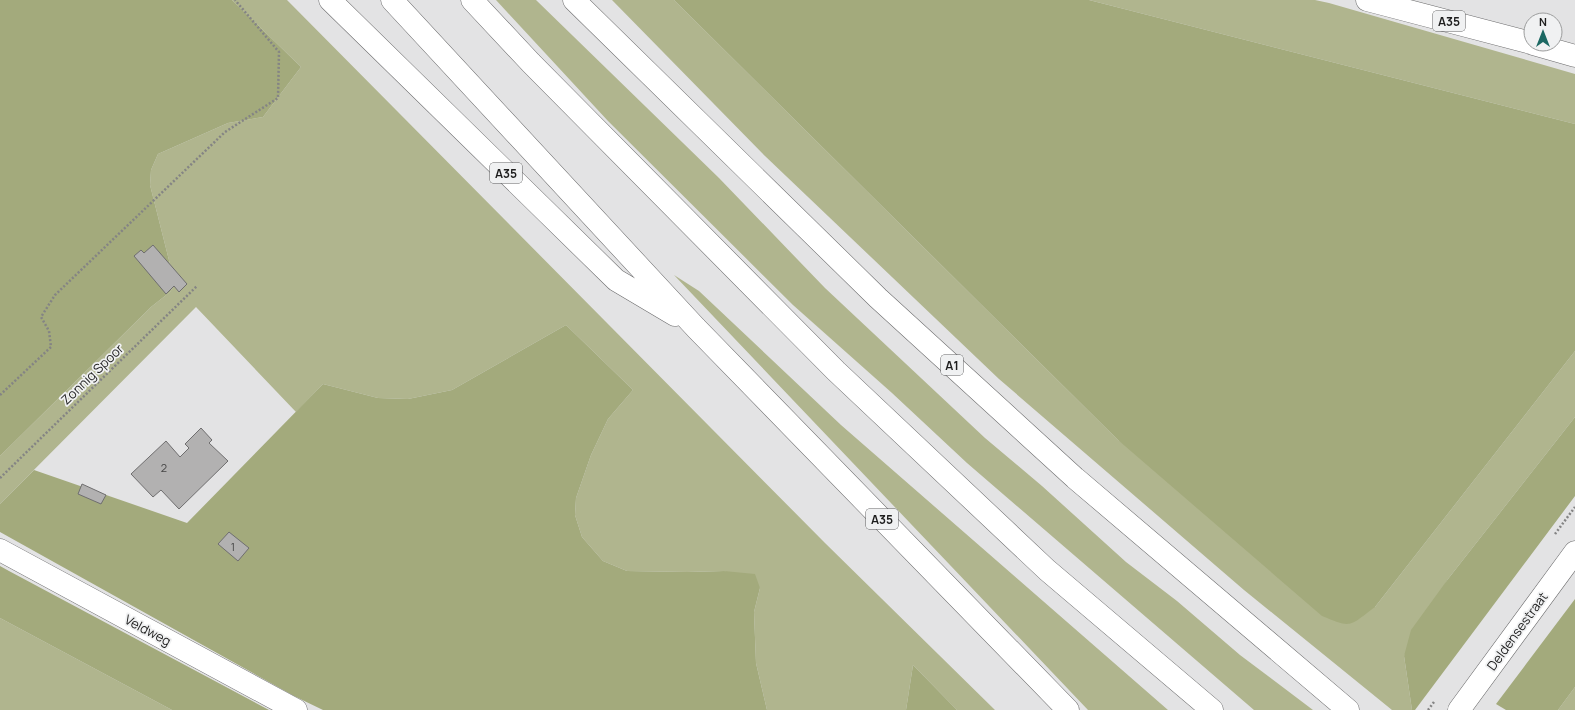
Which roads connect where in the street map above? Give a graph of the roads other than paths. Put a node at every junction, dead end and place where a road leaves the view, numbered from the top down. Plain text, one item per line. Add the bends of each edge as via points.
1 (330, 0) edge
2 (392, 0) edge
3 (472, 0) edge
4 (574, 0) edge
5 (1368, 0) edge
6 (1523, 42) edge
7 (1561, 52) edge
8 (1575, 56) edge
9 (696, 328) junction
10 (0, 550) edge
11 (1575, 552) edge
12 (1462, 706) edge
13 (296, 710) edge
14 (1068, 710) edge
15 (1212, 710) edge
16 (1348, 710) edge

1 - 9 main road, A35 via 616,280
2 - 9 main road, A35
3 - 15 main road via 531,63 836,371 1047,570
4 - 16 main road, A1 via 878,298 1075,478
5 - 6 main road, A35
7 - 8 main road, A35
9 - 14 main road, A35
10 - 13 main road, Veldweg
11 - 12 main road, Deldensestraat

